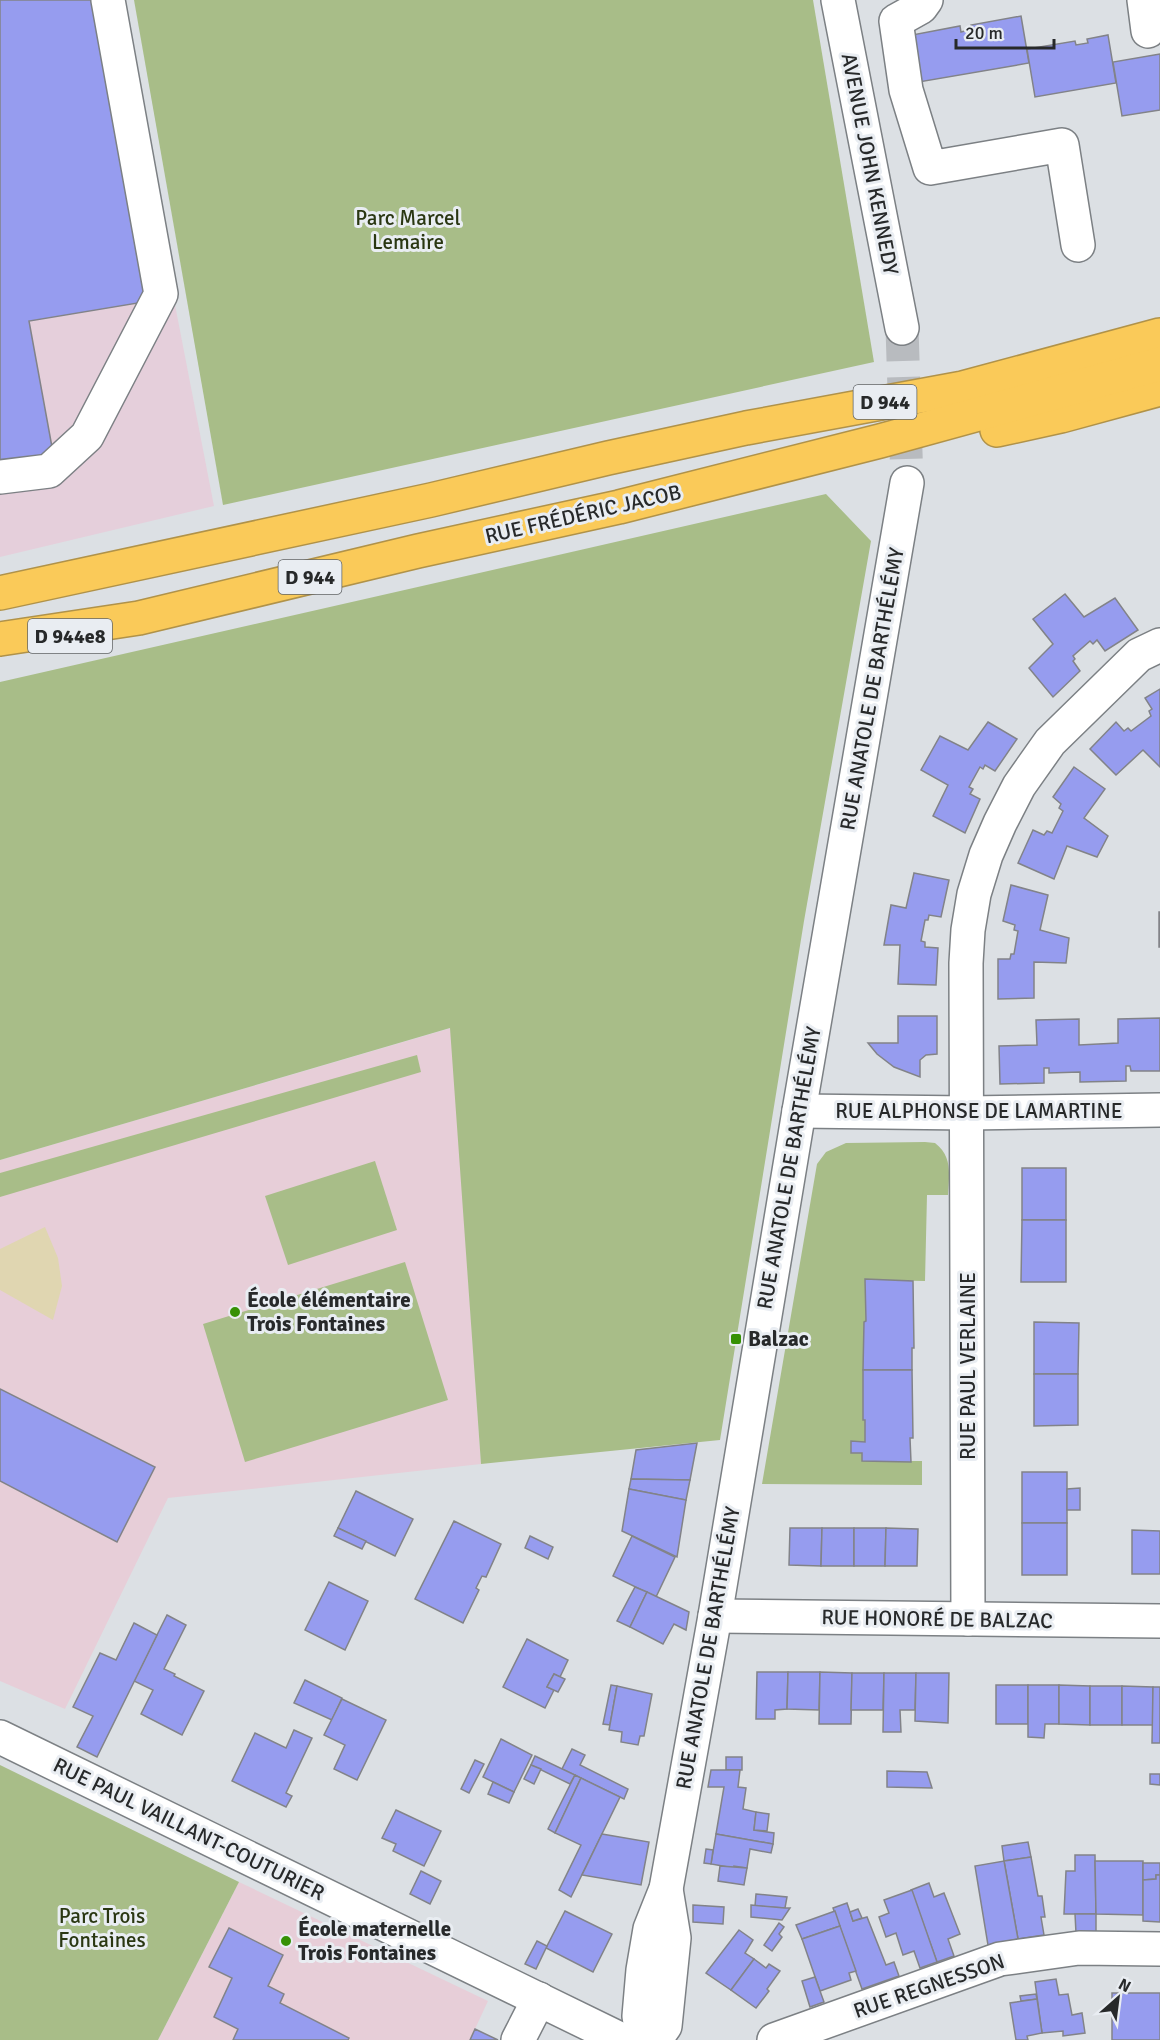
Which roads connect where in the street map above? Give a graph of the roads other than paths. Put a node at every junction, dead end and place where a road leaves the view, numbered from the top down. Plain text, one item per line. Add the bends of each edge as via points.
1 (108, 0) edge
2 (838, 0) edge
3 (926, 0) edge
4 (1078, 245) dead end
5 (1160, 318) edge
6 (902, 328) tunnel mouth
7 (1160, 335) edge
8 (1160, 364) edge
9 (1160, 389) edge
10 (746, 428) junction
11 (0, 477) edge
12 (907, 483) tunnel mouth
13 (619, 507) junction
14 (0, 593) edge
15 (140, 618) junction
16 (0, 639) edge
17 (1160, 645) edge
18 (0, 653) edge
19 (1160, 1110) edge
20 (799, 1111) junction
21 (968, 1113) junction
22 (715, 1616) junction
23 (968, 1619) junction
24 (1160, 1622) edge
25 (0, 1737) edge
26 (666, 1889) junction
27 (1160, 1949) edge
28 (539, 2000) junction
29 (518, 2040) edge
30 (622, 2040) edge
31 (644, 2040) edge
32 (655, 2040) edge
33 (774, 2040) edge

1 - 11 street via 161,294 87,436 49,471
2 - 6 street, AVENUE JOHN KENNEDY
3 - 4 street via 896,21 906,90 930,168 1062,145
5 - 10 highway via 799,406
7 - 10 highway, D 944 via 963,388
8 - 13 highway, RUE FRÉDÉRIC JACOB / D 944
9 - 13 highway via 1060,416 698,498
10 - 14 highway, D 944
12 - 20 street, RUE ANATOLE DE BARTHÉLÉMY
13 - 15 highway, RUE FRÉDÉRIC JACOB / D 944
15 - 16 highway, RUE FRÉDÉRIC JACOB / D 944
15 - 18 highway, D 944e8
17 - 21 street, RUE PAUL VERLAINE via 1139,655 1050,742 1019,786 986,855 968,930
19 - 21 street, RUE ALPHONSE DE LAMARTINE
20 - 21 street, RUE ALPHONSE DE LAMARTINE
20 - 22 street, RUE ANATOLE DE BARTHÉLÉMY
21 - 23 street, RUE PAUL VERLAINE
22 - 23 street, RUE HONORÉ DE BALZAC
22 - 26 street, RUE ANATOLE DE BARTHÉLÉMY
23 - 24 street, RUE HONORÉ DE BALZAC
25 - 28 street, RUE PAUL VAILLANT-COUTURIER
26 - 31 street, RUE ANATOLE DE BARTHÉLÉMY via 650,1929 643,1970 639,2016
26 - 32 street, RUE ANATOLE DE BARTHÉLÉMY via 674,1938 665,2026
27 - 33 street, RUE REGNESSON via 1079,1948 1000,1959
28 - 29 street
28 - 30 street, RUE PAUL VAILLANT-COUTURIER

